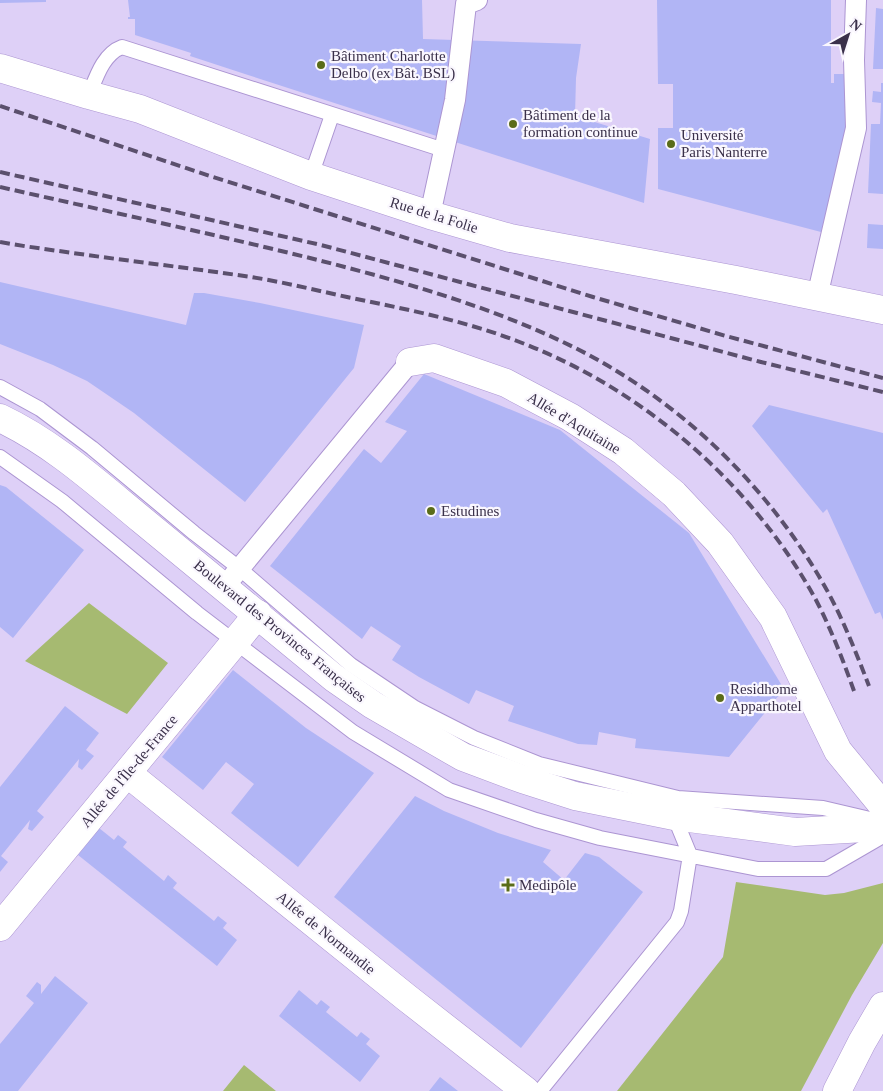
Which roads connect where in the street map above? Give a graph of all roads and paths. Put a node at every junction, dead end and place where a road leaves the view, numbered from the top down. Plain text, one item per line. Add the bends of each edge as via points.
1 (477, 0) edge
2 (856, 0) edge
3 (0, 68) edge
4 (89, 96) junction
5 (332, 115) junction
6 (444, 150) junction
7 (311, 176) junction
8 (430, 215) junction
9 (816, 297) junction
10 (883, 310) edge
11 (410, 362) joint
12 (0, 387) edge
13 (0, 418) edge
14 (0, 456) edge
15 (232, 577) junction
16 (258, 614) junction
17 (236, 642) junction
18 (127, 773) junction
19 (883, 806) edge
20 (674, 816) junction
21 (883, 822) edge
22 (883, 827) edge
23 (883, 836) edge
24 (690, 855) junction
25 (0, 927) edge
26 (883, 1006) edge
27 (526, 1091) edge
28 (540, 1091) edge
29 (837, 1091) edge

1 - 6 street via 466,4 455,100
2 - 9 street via 856,128
3 - 4 main road, Rue de la Folie
4 - 5 lane via 109,55 122,47
4 - 7 main road, Rue de la Folie via 140,109
5 - 6 lane
5 - 7 lane
6 - 8 street
7 - 8 main road, Rue de la Folie
8 - 9 main road, Rue de la Folie via 510,238
9 - 10 main road, Rue de la Folie
11 - 15 street, Allée d'Aquitaine
11 - 19 main road, Allée d'Aquitaine via 434,358 506,383 570,417 623,451 674,494 720,543 773,617 838,751
12 - 15 lane via 40,409 92,448 194,534
13 - 15 main road, Boulevard des Provinces Françaises via 25,430
14 - 17 lane via 62,500
15 - 16 main road, Boulevard des Provinces Françaises
15 - 21 lane via 415,708 474,738 539,764 678,798 823,808
16 - 17 main road, Allée de l'Île-de-France
16 - 20 main road, Boulevard des Provinces Françaises via 334,678 373,705 463,757 575,796
17 - 18 main road, Allée de l'Île-de-France
17 - 24 lane via 352,732 449,790 600,838
18 - 25 main road, Allée de l'Île-de-France
18 - 27 main road, Allée de Normandie
20 - 22 main road, Boulevard des Provinces Françaises via 795,832
20 - 24 lane
23 - 24 lane via 826,869 758,869
24 - 28 lane via 677,922
26 - 29 main road

